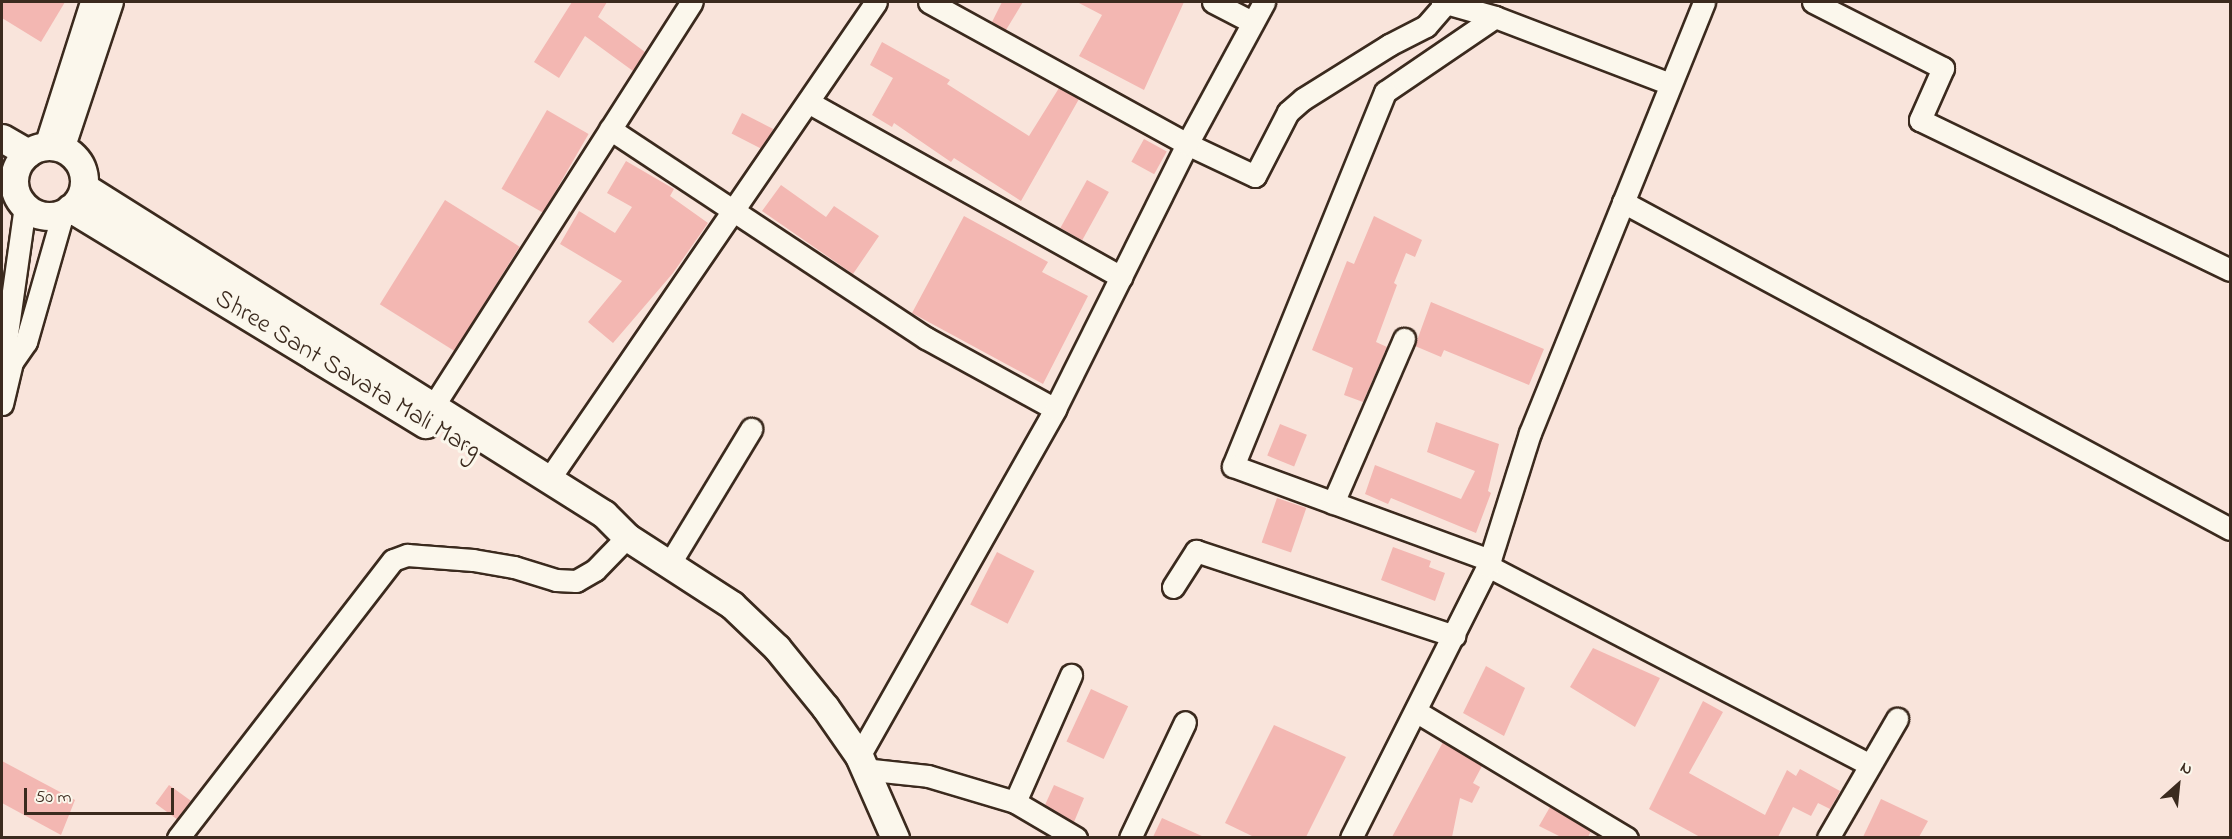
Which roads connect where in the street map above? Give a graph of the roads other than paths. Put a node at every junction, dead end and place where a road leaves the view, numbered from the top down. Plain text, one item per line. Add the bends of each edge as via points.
1 (692, 2) edge
2 (876, 2) edge
3 (929, 2) edge
4 (1214, 2) edge
5 (1264, 2) edge
6 (1444, 2) edge
7 (1704, 2) edge
8 (1813, 2) edge
9 (96, 6) edge
10 (1495, 18) junction
11 (1252, 22) junction
12 (1670, 84) junction
13 (808, 102) junction
14 (610, 129) junction
15 (2, 138) edge
16 (1187, 144) junction
17 (31, 158) edge
18 (1623, 202) junction
19 (72, 203) junction
20 (26, 206) junction
21 (734, 211) junction
22 (2230, 270) edge
23 (1121, 277) junction
24 (1404, 339) dead end
25 (7, 373) edge
26 (2, 405) edge
27 (1055, 409) junction
28 (428, 414) junction
29 (751, 429) dead end
30 (549, 480) junction
31 (1333, 503) junction
32 (2230, 529) edge
33 (627, 537) junction
34 (670, 563) junction
35 (1489, 563) junction
36 (1173, 587) dead end
37 (1454, 636) junction
38 (1071, 675) dead end
39 (1417, 712) junction
40 (1897, 719) dead end
41 (1185, 722) dead end
42 (861, 762) junction
43 (1868, 764) junction
44 (1015, 802) junction
45 (178, 837) edge
46 (895, 837) edge
47 (1076, 837) edge
48 (1130, 837) edge
49 (1351, 837) edge
50 (1627, 837) edge
51 (1828, 837) edge

1 - 14 street
2 - 13 street
3 - 16 street
4 - 11 street
5 - 11 street
6 - 10 street
6 - 16 street via 1426,27 1389,45 1288,112 1255,176
7 - 12 street
8 - 22 street via 1943,68 1920,120
9 - 17 street
10 - 12 street
10 - 31 street via 1385,92 1233,466
11 - 16 street
12 - 18 street
13 - 21 street
13 - 23 street
14 - 21 street
14 - 28 street
15 - 17 main road
16 - 23 street
17 - 19 main road via 80,164
17 - 20 main road via 15,186
18 - 32 street
18 - 35 street via 1530,433
19 - 20 main road, Shree Sant Savata Mali Marg via 46,215
19 - 25 street via 26,342
19 - 28 main road, Shree Sant Savata Mali Marg
20 - 25 street via 6,341
21 - 27 street via 926,338
21 - 30 street
23 - 27 street
24 - 31 street
25 - 26 street
27 - 42 street
28 - 30 main road, Shree Sant Savata Mali Marg
28 - 33 main road, Shree Sant Savata Mali Marg via 596,528
29 - 34 street
30 - 33 main road, Shree Sant Savata Mali Marg via 604,514
31 - 35 street
33 - 34 main road, Shree Sant Savata Mali Marg
33 - 45 street via 595,570 576,581 555,580 473,560 407,555 393,560
34 - 42 main road, Shree Sant Savata Mali Marg via 754,624 804,679
35 - 37 street
35 - 43 street
36 - 37 street via 1196,551
37 - 39 street
38 - 44 street
39 - 49 street
39 - 50 street
40 - 43 street
41 - 48 street
42 - 44 street via 928,776
42 - 46 main road, Shree Sant Savata Mali Marg
43 - 51 street
44 - 47 street

